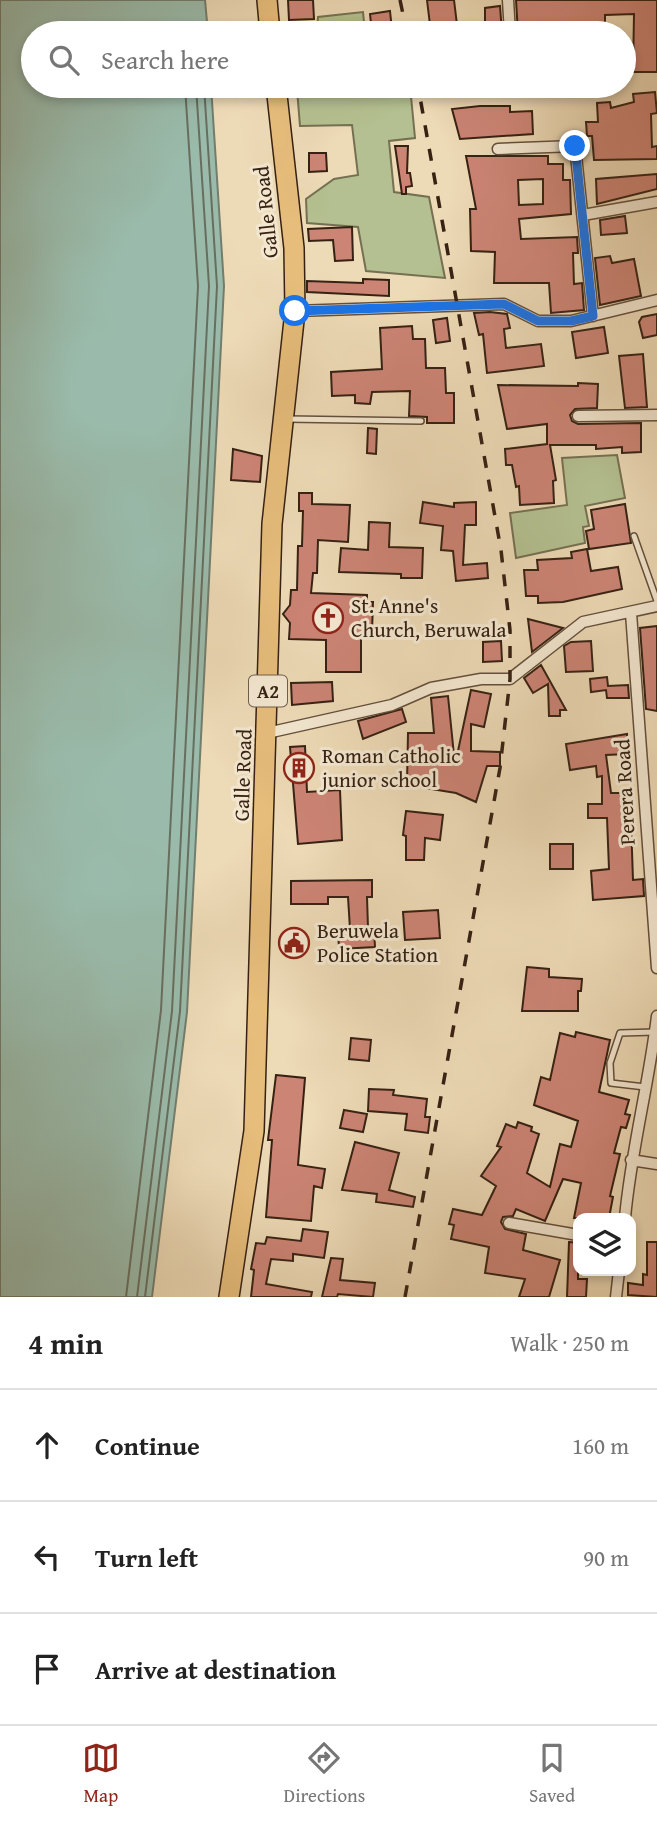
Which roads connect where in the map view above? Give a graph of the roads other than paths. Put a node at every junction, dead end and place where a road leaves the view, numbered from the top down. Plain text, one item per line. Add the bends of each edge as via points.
1 (267, 0) edge
2 (508, 0) edge
3 (269, 21) edge
4 (509, 21) edge
5 (277, 98) edge
6 (498, 149) dead end
7 (657, 202) edge
8 (583, 215) junction
9 (657, 300) edge
10 (295, 311) junction
11 (593, 316) junction
12 (657, 415) edge
13 (578, 416) dead end
14 (284, 419) junction
15 (421, 421) dead end
16 (634, 536) dead end
17 (657, 603) edge
18 (631, 613) junction
19 (267, 733) junction
20 (644, 768) junction
21 (657, 770) edge
22 (657, 968) edge
23 (657, 1016) edge
24 (655, 1032) junction
25 (649, 1087) junction
26 (631, 1160) junction
27 (657, 1164) edge
28 (626, 1213) edge
29 (509, 1223) dead end
30 (573, 1234) edge
31 (618, 1276) edge
32 (229, 1297) edge
33 (616, 1297) edge

1 - 3 highway
2 - 4 street
5 - 10 highway, Galle Road / A2 via 294,248
6 - 8 street via 575,146
7 - 8 street
8 - 11 street
9 - 11 street
10 - 11 street via 504,304 538,321
10 - 14 highway, Galle Road / A2
12 - 13 street
14 - 15 lane
14 - 19 highway, Galle Road / A2 via 272,524
16 - 17 lane
17 - 18 street
18 - 19 street via 583,622 510,679 430,688 392,705
18 - 20 street, Perera Road
19 - 32 highway, Galle Road / A2 via 254,1131
20 - 21 street
20 - 22 street, Perera Road
23 - 24 street
24 - 25 street
24 - 25 lane via 620,1033 610,1063 614,1086
25 - 26 street
26 - 27 street
26 - 28 street
29 - 30 street
31 - 33 street

